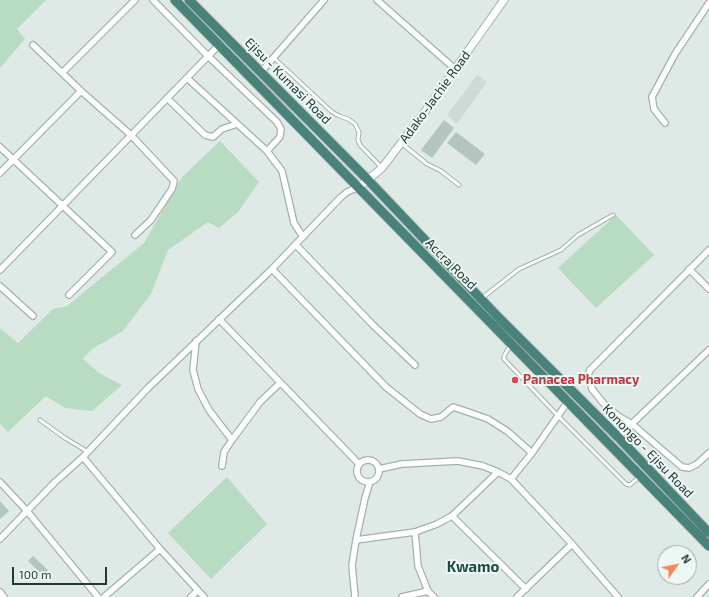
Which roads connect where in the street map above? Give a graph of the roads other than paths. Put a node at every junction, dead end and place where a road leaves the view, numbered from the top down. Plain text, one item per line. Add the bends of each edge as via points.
1 (135, 0) edge
2 (153, 0) edge
3 (175, 0) edge
4 (189, 0) edge
5 (324, 0) edge
6 (377, 0) edge
7 (504, 0) edge
8 (709, 3) edge
9 (33, 45) dead end
10 (219, 45) junction
11 (208, 56) junction
12 (274, 58) junction
13 (455, 69) junction
14 (261, 72) junction
15 (62, 73) junction
16 (187, 78) junction
17 (81, 91) junction
18 (167, 98) junction
19 (665, 123) dead end
20 (237, 124) junction
21 (131, 135) junction
22 (400, 143) junction
23 (0, 147) edge
24 (267, 151) junction
25 (13, 160) junction
26 (382, 168) junction
27 (0, 173) edge
28 (368, 180) junction
29 (459, 185) dead end
30 (359, 187) junction
31 (63, 207) junction
32 (613, 215) dead end
33 (135, 235) dead end
34 (303, 237) junction
35 (296, 245) junction
36 (709, 250) edge
37 (272, 269) junction
38 (689, 269) junction
39 (0, 270) edge
40 (0, 286) edge
41 (709, 289) edge
42 (69, 295) dead end
43 (481, 299) junction
44 (33, 316) dead end
45 (219, 319) junction
46 (196, 341) junction
47 (512, 343) junction
48 (709, 350) edge
49 (415, 366) dead end
50 (280, 383) junction
51 (573, 393) junction
52 (568, 401) junction
53 (558, 416) junction
54 (40, 420) dead end
55 (632, 424) junction
56 (618, 437) junction
57 (232, 440) junction
58 (88, 452) junction
59 (532, 453) junction
60 (709, 453) edge
61 (83, 457) junction
62 (359, 464) junction
63 (222, 466) dead end
64 (379, 469) junction
65 (498, 472) junction
66 (640, 475) junction
67 (511, 478) junction
68 (0, 482) edge
69 (370, 482) junction
70 (27, 511) junction
71 (452, 516) junction
72 (415, 532) junction
73 (709, 533) edge
74 (0, 539) edge
75 (356, 540) junction
76 (572, 544) junction
77 (709, 546) edge
78 (160, 549) junction
79 (709, 584) edge
80 (526, 589) junction
81 (197, 591) junction
82 (428, 591) junction
83 (0, 592) edge
84 (4, 597) edge
85 (98, 597) edge
86 (104, 597) edge
87 (192, 597) edge
88 (204, 597) edge
89 (355, 597) edge
90 (402, 597) edge
91 (434, 597) edge
92 (518, 597) edge
93 (618, 597) edge
94 (697, 597) edge

1 - 15 street
2 - 11 street
3 - 10 highway, Accra Road
4 - 14 highway, Ejisu - Kumasi Road
5 - 12 street
6 - 13 street
7 - 13 street, Adako-Jachie Road
8 - 19 street via 675,54 652,97 654,109
9 - 15 street
10 - 11 street
10 - 30 highway, Accra Road
11 - 16 street
11 - 24 street via 277,122 281,129 280,137
12 - 14 street
12 - 26 lane via 332,112 355,124 359,132 360,145
13 - 22 street, Adako-Jachie Road
14 - 28 highway, Ejisu - Kumasi Road
15 - 17 street
16 - 18 street
16 - 20 street
17 - 21 street
17 - 25 street
18 - 20 street via 205,135 213,137 222,129
18 - 21 street
20 - 24 street
21 - 31 street
21 - 33 street via 174,181 172,189 152,220
22 - 26 street, Adako-Jachie Road
22 - 29 lane
23 - 25 street
24 - 34 street via 282,171 294,223
25 - 27 street
25 - 31 street
26 - 28 street, Adako-Jachie Road
28 - 30 street, Adako-Jachie Road
28 - 43 highway, Konongo - Ejisu Road
30 - 34 street via 346,192
30 - 47 highway, Accra Road
31 - 39 street
31 - 42 street via 112,252
32 - 43 lane via 578,235 561,250 519,269
34 - 35 street
35 - 37 street
35 - 49 street
36 - 38 street
37 - 45 street
37 - 59 street via 386,387 420,414 431,418 441,417 453,407 471,413 488,419 507,431
38 - 41 street
38 - 55 street via 590,370 588,375 592,389 604,404
40 - 44 street
43 - 51 highway, Konongo - Ejisu Road
45 - 46 street
45 - 50 street
46 - 57 street via 193,370 198,389 209,410
46 - 58 street
47 - 52 highway, Accra Road
47 - 53 lane via 504,359
48 - 55 street
50 - 57 street via 260,402
50 - 62 street
51 - 52 street
51 - 56 highway, Konongo - Ejisu Road
52 - 53 street
52 - 66 highway, Accra Road
53 - 59 street
53 - 66 lane via 626,484 630,485
54 - 58 lane
55 - 56 street
55 - 60 street via 682,467 689,468 697,464
56 - 73 highway, Konongo - Ejisu Road
57 - 63 street via 224,452
58 - 61 street
59 - 67 street
61 - 70 street
61 - 78 street
62 - 64 street via 370,460 378,465
62 - 69 street via 358,477
64 - 65 street via 402,464 458,461
64 - 69 street via 377,478
65 - 67 street
65 - 71 street
66 - 77 highway, Accra Road
67 - 76 street
68 - 70 street
69 - 75 street
70 - 74 street
70 - 85 street
71 - 72 street
71 - 80 street
72 - 75 street
72 - 82 street via 418,566
75 - 89 street via 352,566
76 - 80 street
76 - 93 street
78 - 81 street
78 - 86 street
79 - 94 street
80 - 92 street
81 - 87 street
81 - 88 street
82 - 90 street
82 - 91 street
83 - 84 street

